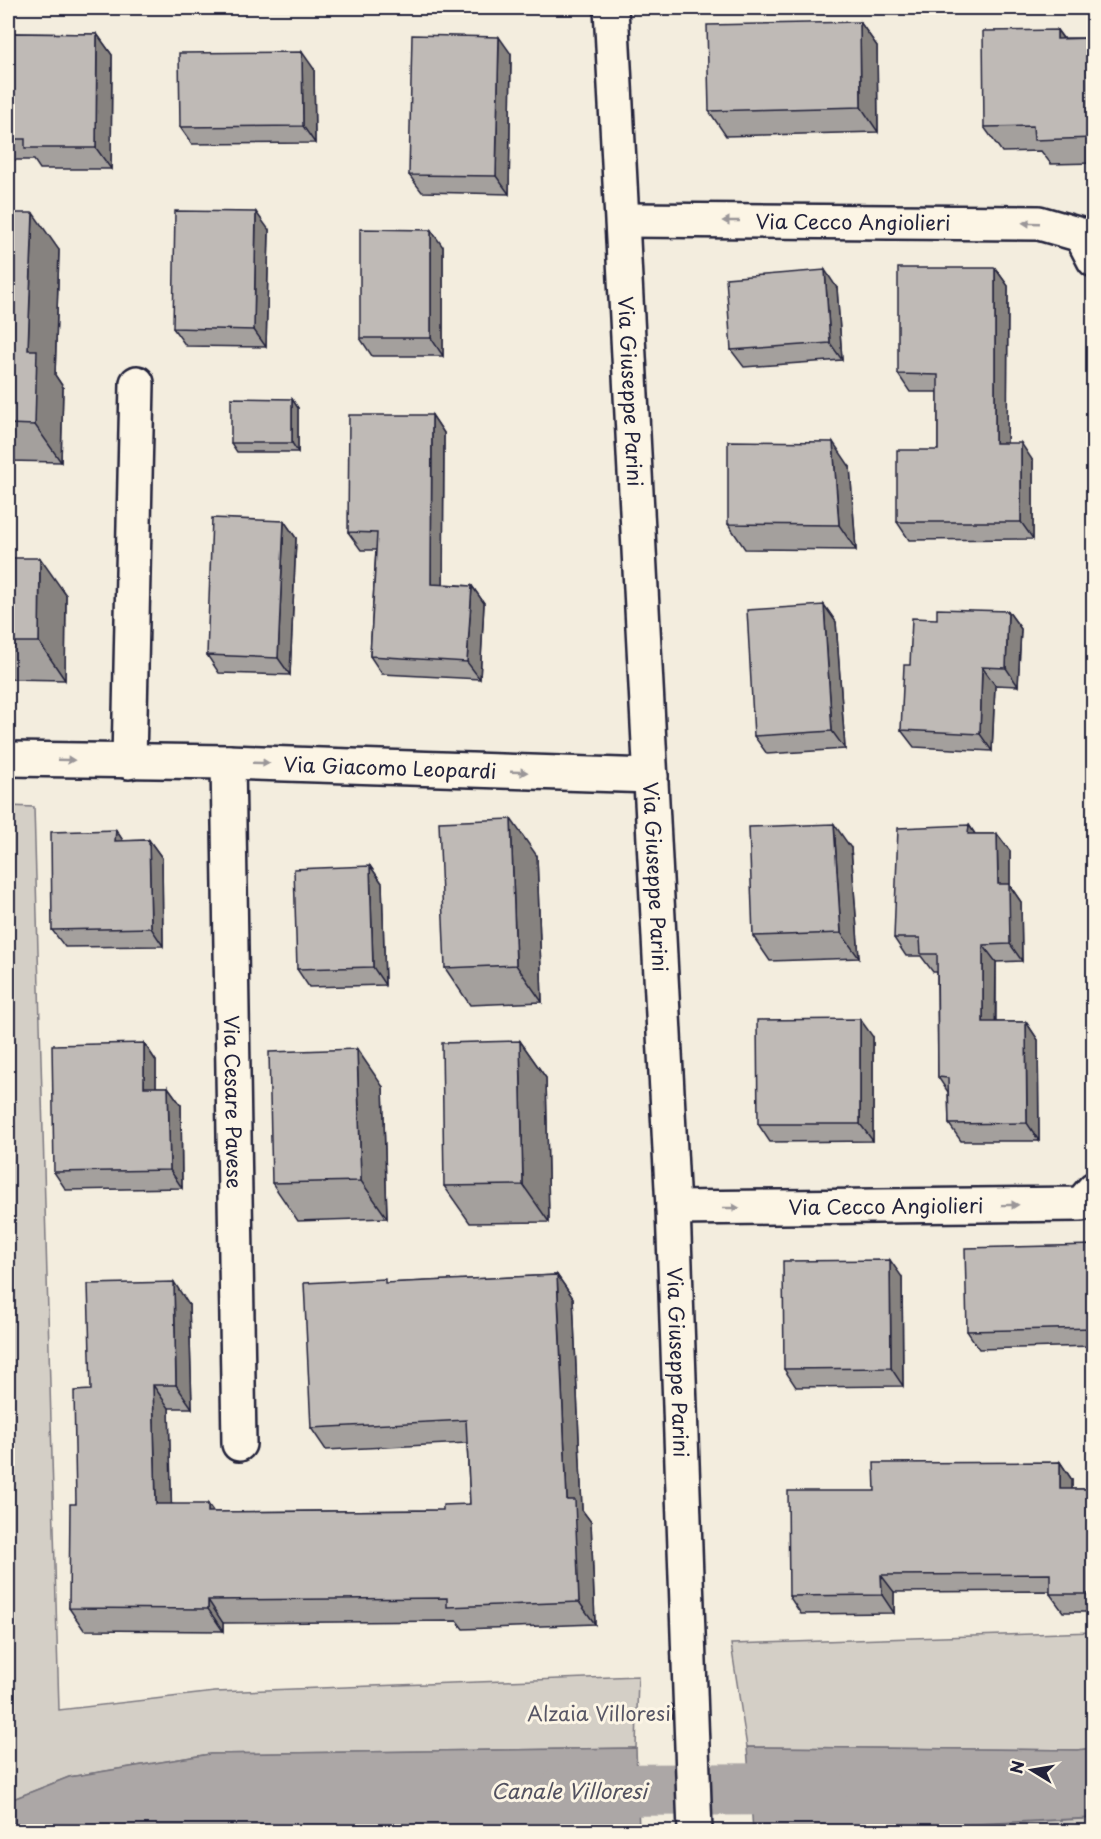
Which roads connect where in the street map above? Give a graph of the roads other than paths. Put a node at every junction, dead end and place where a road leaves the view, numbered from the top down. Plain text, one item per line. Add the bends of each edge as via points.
1 (611, 8) edge
2 (623, 220) junction
3 (1089, 240) edge
4 (137, 383) dead end
5 (8, 759) edge
6 (129, 762) junction
7 (228, 762) junction
8 (651, 776) junction
9 (1094, 1189) edge
10 (673, 1208) junction
11 (239, 1444) dead end
12 (695, 1832) edge

1 - 2 street, Via Giuseppe Parini
3 -> 2 street, Via Cecco Angiolieri via 1039,223
2 - 8 street, Via Giuseppe Parini
4 - 6 street
5 -> 6 street, Via Giacomo Leopardi
6 - 7 street, Via Giacomo Leopardi
7 -> 8 street, Via Giacomo Leopardi
7 - 11 street, Via Cesare Pavese
8 - 10 street, Via Giuseppe Parini
10 -> 9 street, Via Cecco Angiolieri via 1081,1204
10 - 12 street, Via Giuseppe Parini

